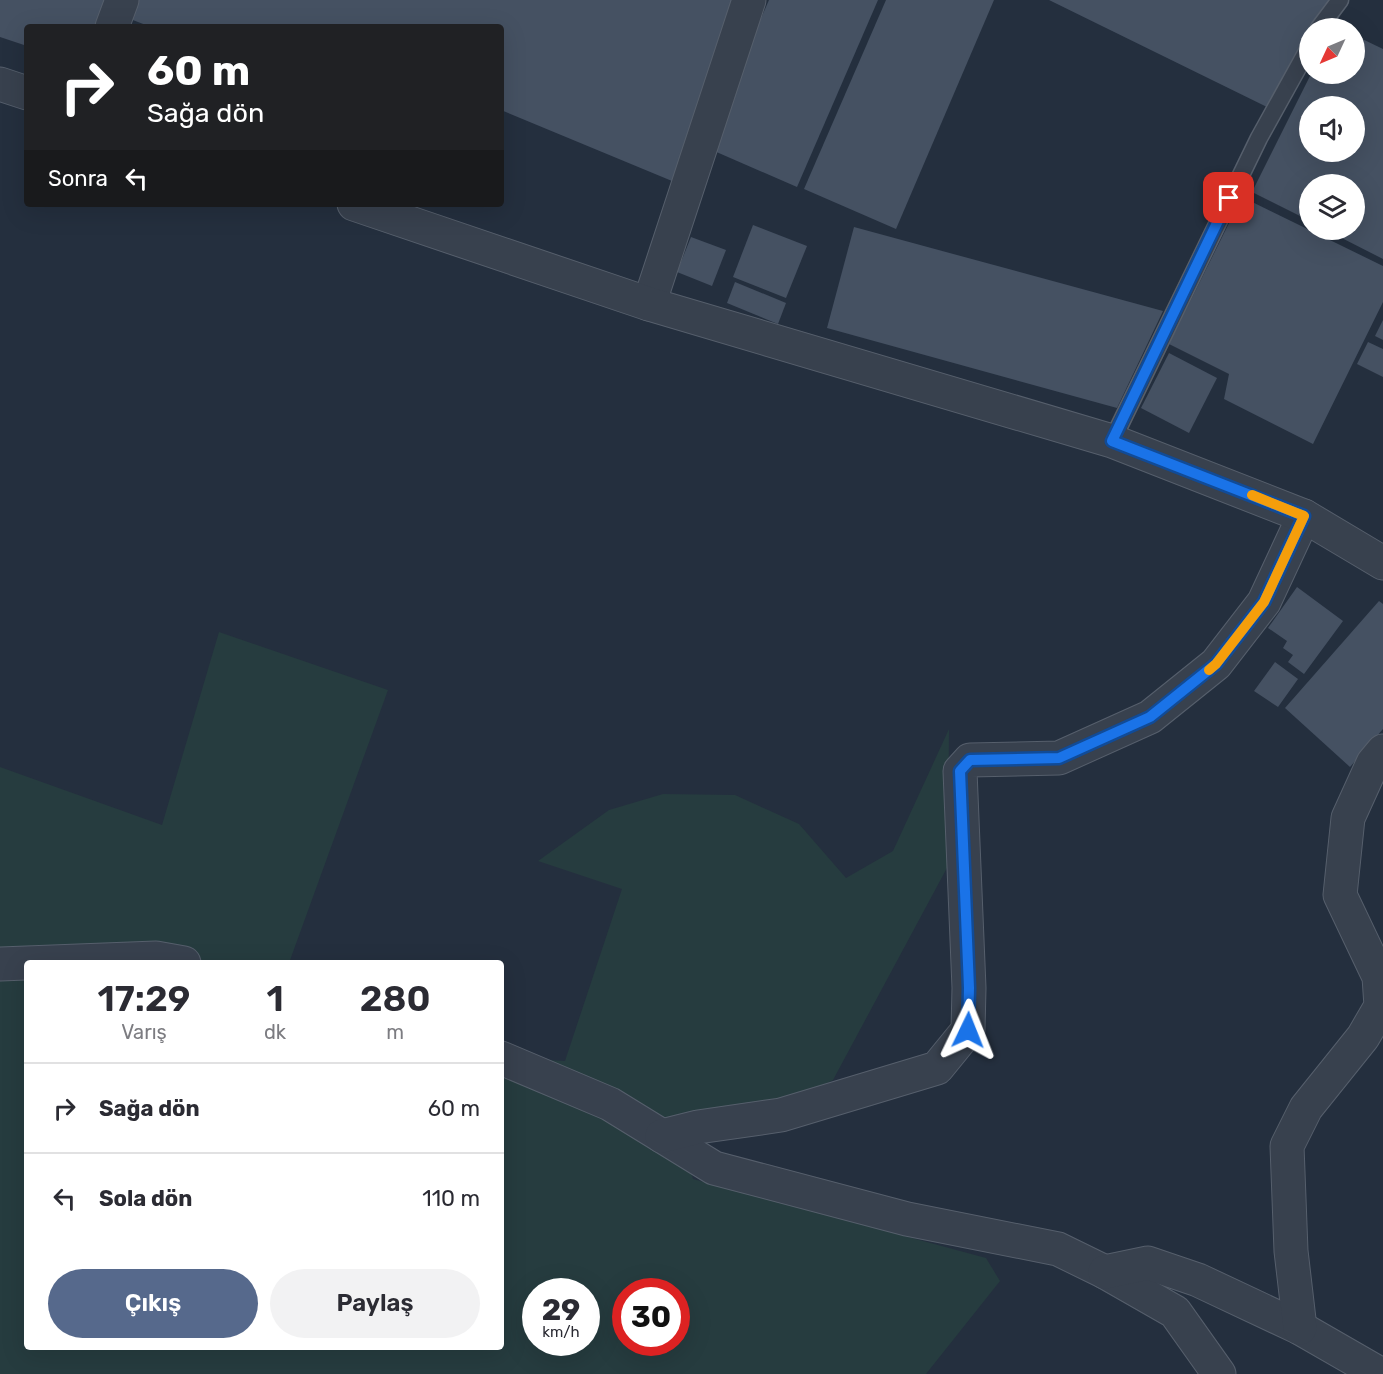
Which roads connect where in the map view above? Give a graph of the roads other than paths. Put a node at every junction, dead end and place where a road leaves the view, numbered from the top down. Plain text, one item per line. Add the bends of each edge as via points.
1 (122, 0) edge
2 (749, 0) edge
3 (1340, 0) edge
4 (1326, 18) edge
5 (113, 24) edge
6 (1299, 65) edge
7 (0, 84) edge
8 (24, 92) edge
9 (363, 207) edge
10 (649, 304) junction
11 (1112, 441) junction
12 (1304, 516) junction
13 (1383, 563) edge
14 (1383, 751) edge
15 (104, 960) edge
16 (167, 960) edge
17 (24, 963) edge
18 (0, 964) edge
19 (1382, 1006) edge
20 (504, 1059) edge
21 (662, 1136) junction
22 (1105, 1272) junction
23 (1300, 1328) junction
24 (1219, 1374) edge
25 (1380, 1374) edge

1 - 5 street
2 - 10 street
3 - 4 lane
6 - 11 lane via 1258,138
7 - 8 street
9 - 10 street
10 - 11 street
11 - 12 street
12 - 13 street
12 - 21 street via 1264,602 1251,620 1216,664 1150,717 1059,758 970,760 960,771 968,1030 937,1068 782,1115
14 - 19 street via 1373,763 1348,818 1340,895 1379,977
15 - 16 street
17 - 18 street
19 - 23 street via 1363,1037 1305,1108 1287,1146 1291,1251
20 - 21 street via 610,1104
21 - 22 street via 714,1168 907,1219 1058,1249
22 - 23 street via 1148,1263 1198,1280
22 - 24 street via 1175,1312
23 - 25 street

